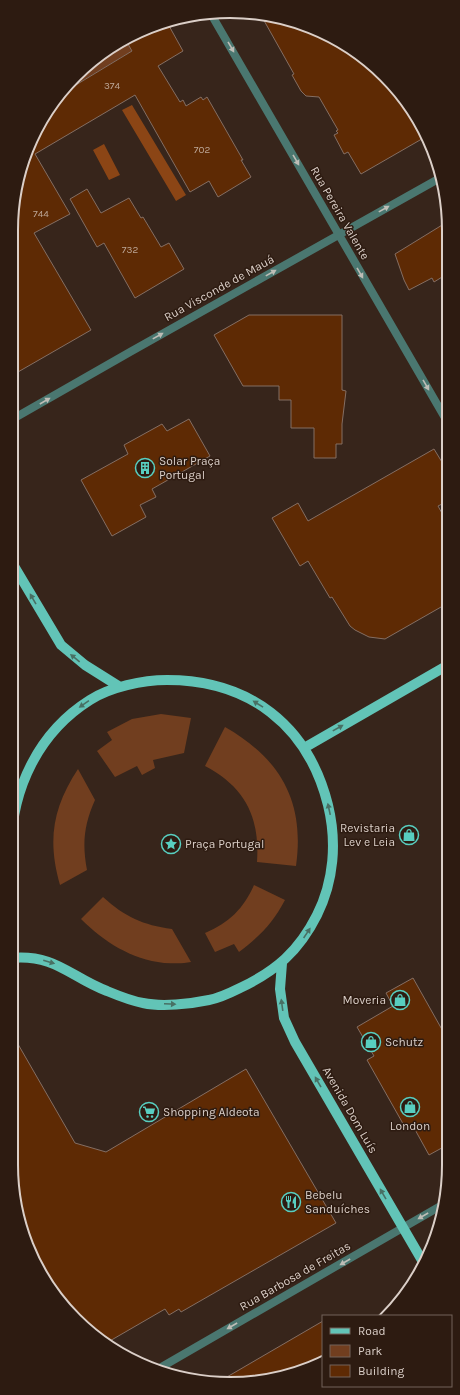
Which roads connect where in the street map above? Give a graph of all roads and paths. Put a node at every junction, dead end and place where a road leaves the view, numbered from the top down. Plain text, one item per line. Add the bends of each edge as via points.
1 (214, 18) edge
2 (436, 180) edge
3 (338, 235) junction
4 (442, 413) edge
5 (18, 416) edge
6 (18, 573) edge
7 (442, 668) edge
8 (120, 687) junction
9 (304, 748) junction
10 (18, 796) edge
11 (18, 958) edge
12 (282, 963) junction
13 (438, 1208) edge
14 (403, 1228) junction
15 (421, 1258) edge
16 (163, 1366) edge

1 -> 3 street, Rua Pereira Valente
3 -> 2 street, Rua Visconde de Mauá
3 -> 4 street, Rua Pereira Valente
5 -> 3 street, Rua Visconde de Mauá
8 -> 6 main road via 84,665 61,645
9 -> 7 main road
9 -> 8 main road via 270,711 242,695 223,688 180,680 151,680
8 -> 10 main road via 92,698 71,713 46,740 30,764
12 -> 9 main road via 309,931 322,906 333,856 334,836 323,785
11 -> 12 main road via 33,957 56,964 106,991 144,1003 179,1004 224,996 265,975
14 -> 12 main road, Avenida Dom Luís via 286,1024 280,989
13 -> 14 street, Rua Barbosa de Freitas
14 - 15 main road, Avenida Dom Luís
14 -> 16 street, Rua Barbosa de Freitas

